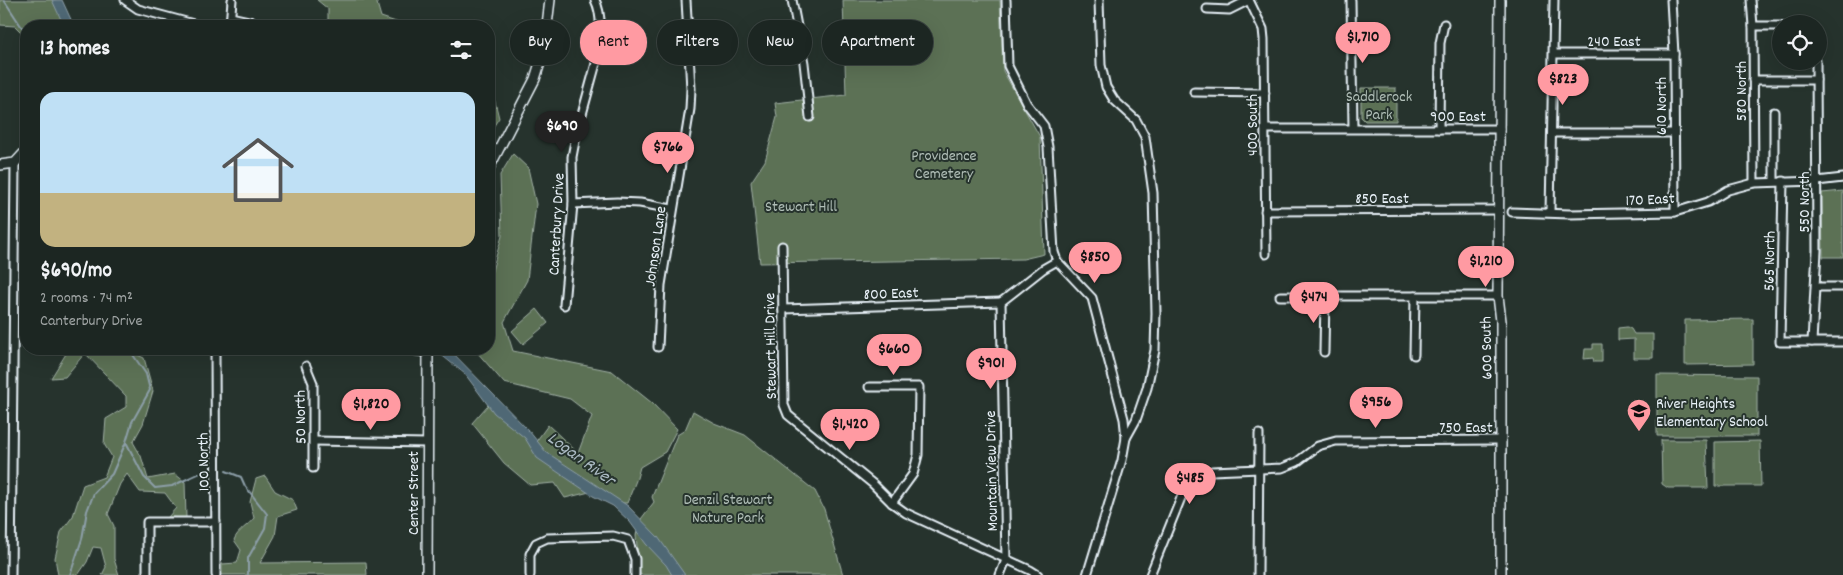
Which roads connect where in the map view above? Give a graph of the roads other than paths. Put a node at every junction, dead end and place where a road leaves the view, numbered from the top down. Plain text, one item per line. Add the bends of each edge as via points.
1 (125, 0) edge
2 (232, 0) edge
3 (550, 0) edge
4 (595, 0) edge
5 (686, 0) edge
6 (792, 0) edge
7 (1006, 0) edge
8 (1099, 0) edge
9 (1249, 0) edge
10 (1351, 0) edge
11 (1500, 0) edge
12 (1554, 0) edge
13 (1671, 0) edge
14 (1752, 0) edge
15 (1207, 9) dead end
16 (231, 17) junction
17 (179, 20) edge
18 (231, 20) edge
19 (244, 20) edge
20 (1444, 24) dead end
21 (1753, 26) junction
22 (1772, 26) edge
23 (1554, 54) junction
24 (1674, 54) junction
25 (1816, 70) edge
26 (1753, 80) junction
27 (1816, 80) junction
28 (1194, 92) dead end
29 (1265, 93) junction
30 (1774, 112) dead end
31 (810, 117) dead end
32 (1353, 128) junction
33 (1265, 129) junction
34 (1439, 129) junction
35 (1500, 129) junction
36 (1552, 133) junction
37 (1673, 133) junction
38 (495, 156) edge
39 (20, 158) edge
40 (15, 163) junction
41 (0, 165) edge
42 (1843, 178) edge
43 (1774, 181) junction
44 (1783, 181) junction
45 (1817, 181) junction
46 (1754, 183) junction
47 (573, 204) junction
48 (672, 209) junction
49 (1498, 210) junction
50 (1265, 211) junction
51 (1512, 212) dead end
52 (1550, 212) junction
53 (1675, 212) junction
54 (782, 246) dead end
55 (1266, 254) dead end
56 (1057, 261) junction
57 (1816, 287) junction
58 (1843, 287) edge
59 (1280, 296) dead end
60 (1325, 296) junction
61 (1415, 296) junction
62 (1498, 296) junction
63 (1001, 302) junction
64 (564, 305) dead end
65 (783, 309) junction
66 (1812, 342) junction
67 (1843, 342) edge
68 (658, 347) dead end
69 (1324, 352) dead end
70 (215, 355) edge
71 (428, 355) edge
72 (1414, 355) dead end
73 (306, 366) dead end
74 (869, 387) dead end
75 (1259, 434) dead end
76 (1126, 438) junction
77 (1501, 440) junction
78 (314, 441) junction
79 (427, 443) junction
80 (313, 468) dead end
81 (1259, 470) junction
82 (892, 503) junction
83 (216, 522) junction
84 (1006, 560) junction
85 (10, 575) edge
86 (147, 575) edge
87 (216, 575) edge
88 (427, 575) edge
89 (530, 575) edge
90 (634, 575) edge
91 (1000, 575) edge
92 (1038, 575) edge
93 (1087, 575) edge
94 (1150, 575) edge
95 (1258, 575) edge
96 (1501, 575) edge

1 - 17 street via 138,9
2 - 16 street
3 - 38 street via 544,50 535,79
4 - 47 street, Canterbury Drive via 599,8 600,42 572,157
5 - 48 street, Johnson Lane via 690,109
6 - 31 street
7 - 56 street via 1008,66 1027,104 1044,126
8 - 76 street via 1101,65 1106,87 1114,100 1136,120 1145,137 1153,194 1155,350 1147,388
9 - 15 street via 1229,10
9 - 29 street, 400 South via 1263,29
10 - 32 street
11 - 35 street, 600 South
12 - 23 street
13 - 24 street, 610 North
14 - 21 street, 580 North
16 - 18 street
16 - 19 street
20 - 34 street via 1440,43
21 - 22 street
21 - 26 street, 580 North
23 - 24 street, 240 East
23 - 36 street
24 - 37 street, 610 North
25 - 27 street, 550 North
26 - 27 street
26 - 46 street, 580 North
27 - 45 street, 550 North
28 - 29 street
29 - 33 street, 400 South
30 - 43 street
32 - 33 street, 900 East
32 - 34 street, 900 East
33 - 50 street, 400 South
34 - 35 street, 900 East
35 - 49 street, 600 South
36 - 37 street
36 - 52 street
37 - 53 street, 610 North
39 - 40 street
40 - 41 street
40 - 85 street
42 - 45 street, 170 East
43 - 44 street, 170 East
43 - 46 street, 170 East
44 - 45 street, 170 East
44 - 66 street, 565 North via 1780,342
45 - 57 street, 550 North
46 - 53 street, 170 East
47 - 48 street via 624,202
47 - 64 street, Canterbury Drive
48 - 68 street, Johnson Lane via 661,285
49 - 50 street, 850 East
49 - 62 street, 600 South
50 - 55 street, 400 South
51 - 52 street, 170 East
52 - 53 street, 170 East
54 - 65 street, Stewart Hill Drive
56 - 63 street
56 - 76 street via 1092,298 1124,419
57 - 58 street
57 - 66 street, 550 North
59 - 60 street
60 - 61 street
60 - 69 street
61 - 62 street
61 - 72 street
62 - 77 street, 600 South
63 - 65 street, 800 East
63 - 84 street, Mountain View Drive
65 - 82 street, Stewart Hill Drive via 784,405 788,414
66 - 67 street
70 - 83 street, 100 North
71 - 79 street, Center Street
73 - 78 street, 50 North via 313,383
74 - 82 street via 919,387 918,455 913,474
75 - 81 street
76 - 93 street
77 - 81 street, 750 East via 1336,440 1318,446 1297,462 1282,468
77 - 96 street, 600 South
78 - 79 street
78 - 80 street, 50 North
79 - 88 street, Center Street
81 - 94 street, 750 East via 1212,470 1192,480 1185,488
81 - 95 street
82 - 84 street, Stewart Hill Drive via 906,513
83 - 86 street via 147,522
83 - 87 street, 100 North
84 - 91 street
84 - 92 street, Stewart Hill Drive
89 - 90 street via 530,554 536,543 547,538 613,536 628,540 635,559

